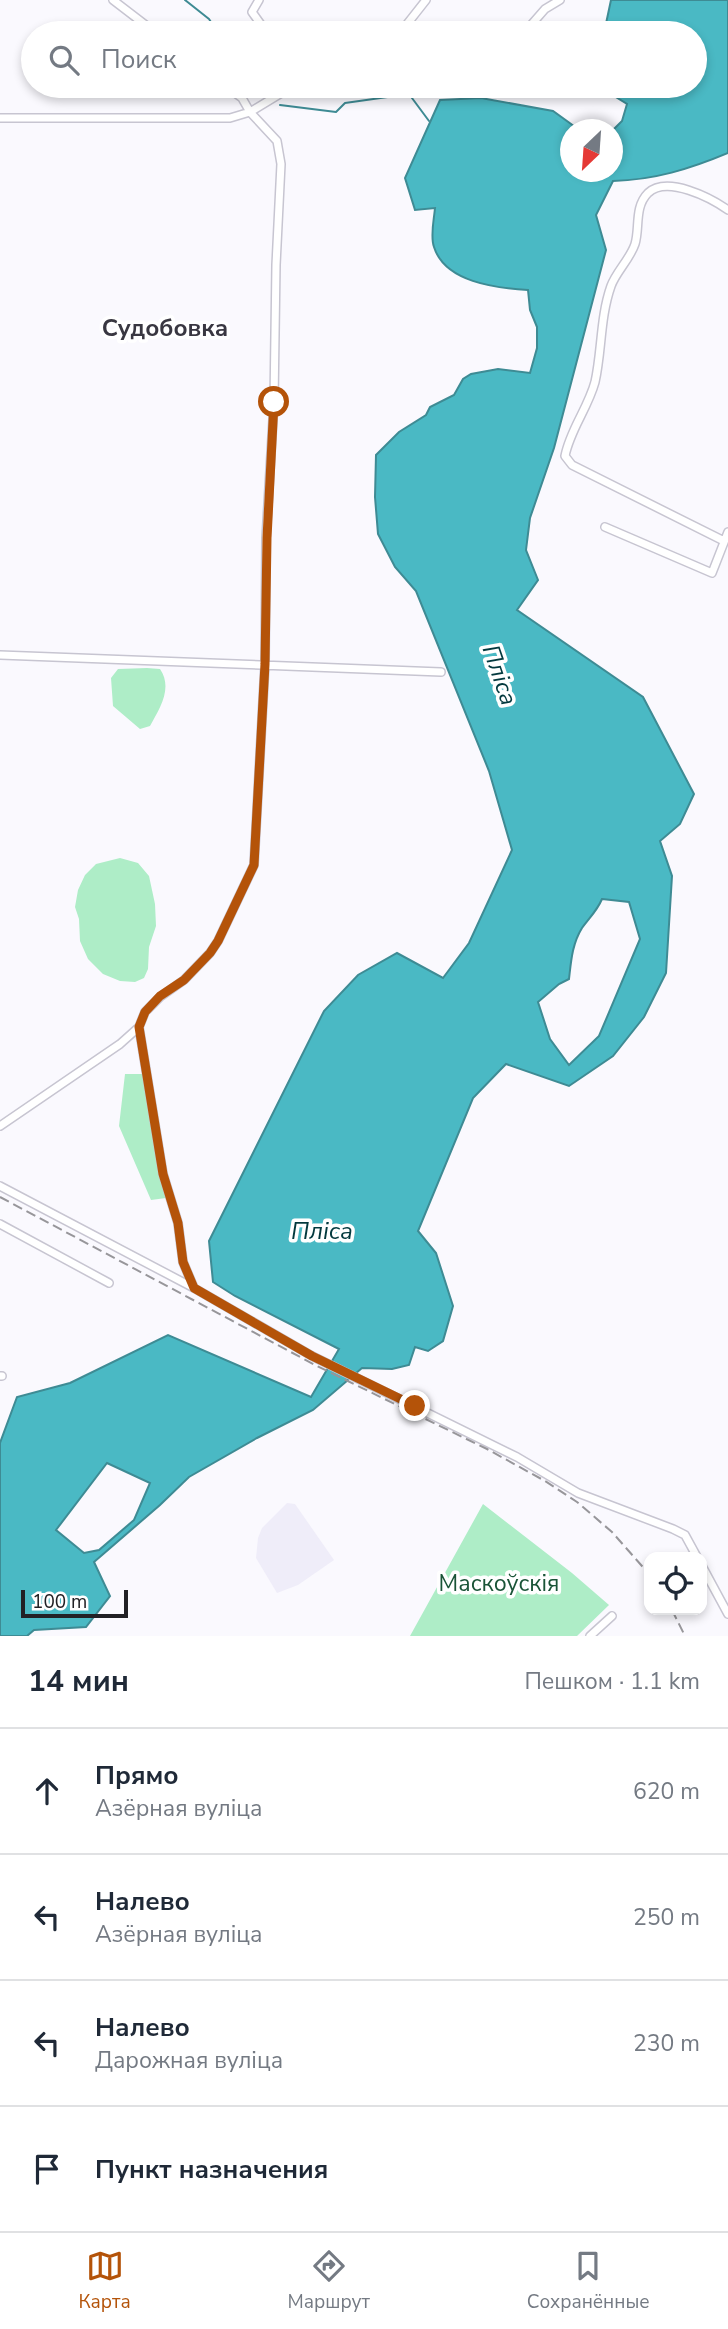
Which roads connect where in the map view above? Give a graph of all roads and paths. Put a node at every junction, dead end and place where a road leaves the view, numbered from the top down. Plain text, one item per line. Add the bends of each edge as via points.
1 (259, 0) edge
2 (426, 0) edge
3 (560, 0) edge
4 (114, 1) edge
5 (140, 21) edge
6 (258, 21) edge
7 (409, 21) edge
8 (534, 21) edge
9 (242, 98) edge
10 (273, 98) edge
11 (250, 112) junction
12 (0, 118) edge
13 (728, 210) edge
14 (605, 527) dead end
15 (728, 532) edge
16 (724, 541) junction
17 (0, 655) edge
18 (265, 664) junction
19 (441, 672) dead end
20 (139, 1027) junction
21 (0, 1126) edge
22 (0, 1186) edge
23 (0, 1224) edge
24 (109, 1283) dead end
25 (194, 1288) junction
26 (694, 1552) edge
27 (707, 1575) edge
28 (728, 1614) edge
29 (612, 1616) dead end
30 (590, 1636) edge

1 - 6 street via 252,12
2 - 7 street
3 - 8 street
4 - 5 street
9 - 11 street
10 - 11 street
11 - 12 street via 230,118
11 - 18 street via 277,141 281,164
13 - 16 street via 687,190 671,187 648,194 637,218 635,244 611,286 595,380 565,456 572,465
14 - 16 street via 712,573
15 - 16 street
17 - 18 street
18 - 19 street
18 - 20 street via 254,865 210,953 184,980 160,996
20 - 21 street
20 - 25 street via 163,1174 178,1223 183,1262
22 - 25 street
23 - 24 street
25 - 26 street via 320,1360 517,1457 578,1493 685,1535
27 - 28 street
29 - 30 street

